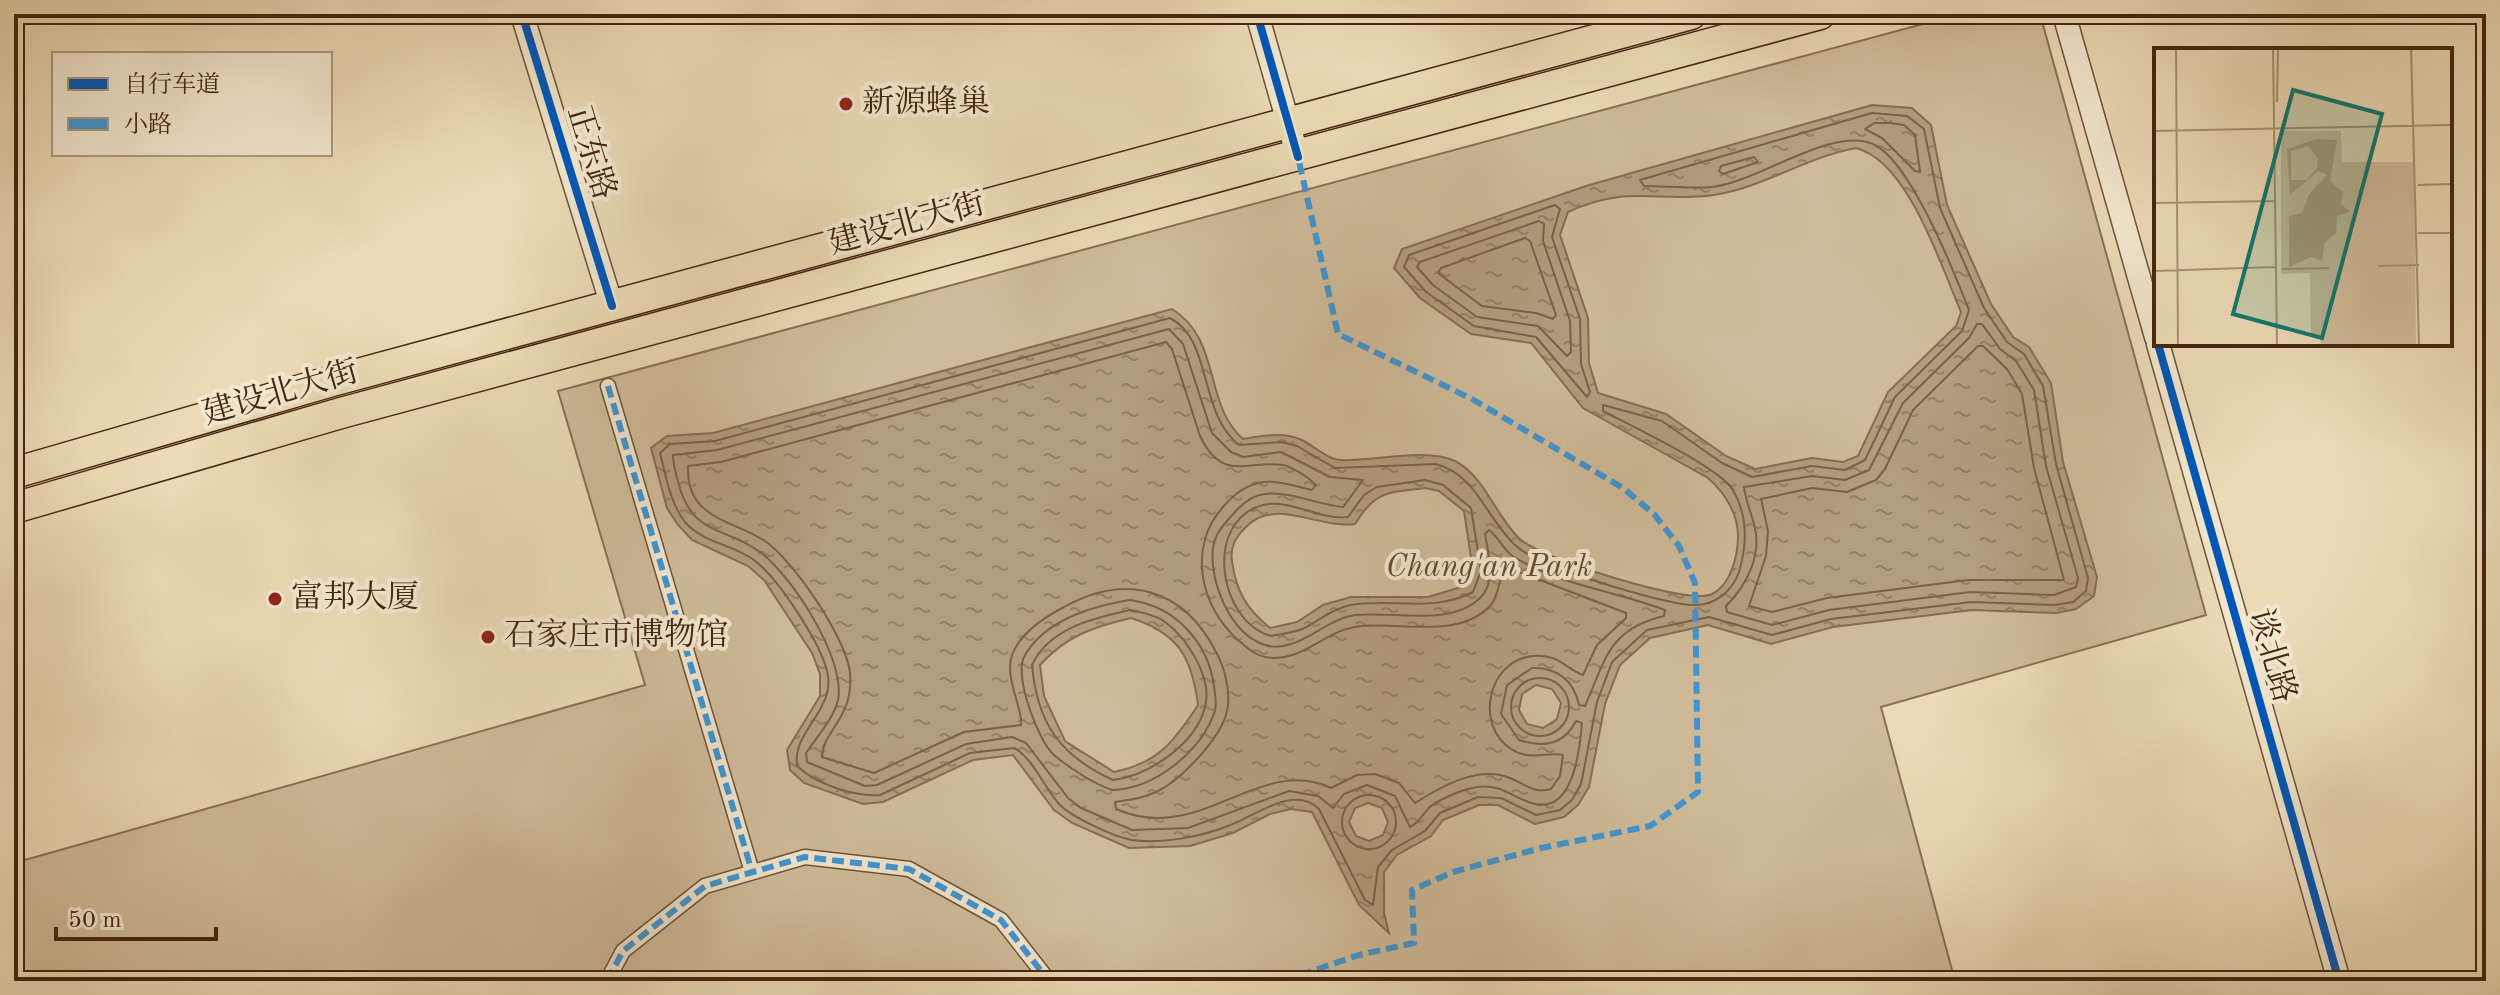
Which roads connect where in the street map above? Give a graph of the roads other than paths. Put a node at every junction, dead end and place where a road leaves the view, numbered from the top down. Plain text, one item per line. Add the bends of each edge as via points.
1 (522, 14) edge
2 (1257, 14) edge
3 (1691, 14) edge
4 (1820, 14) edge
5 (2064, 14) edge
6 (1288, 124) junction
7 (1298, 157) junction
8 (612, 306) junction
9 (2154, 330) edge
10 (2159, 346) edge
11 (608, 386) dead end
12 (14, 473) edge
13 (14, 508) edge
14 (752, 872) junction
15 (607, 981) edge
16 (1049, 981) edge
17 (2339, 981) edge

1 - 8 street, 正东路
2 - 6 street
3 - 6 main road, 建设北大街
4 - 7 main road, 建设北大街
5 - 9 street
6 - 7 street
6 - 8 main road, 建设北大街
7 - 13 main road, 建设北大街 via 341,413
8 - 12 main road, 建设北大街
10 - 17 street, 谈北路
11 - 14 street
14 - 15 street via 705,886 623,951
14 - 16 street via 805,857 909,869 1001,920

